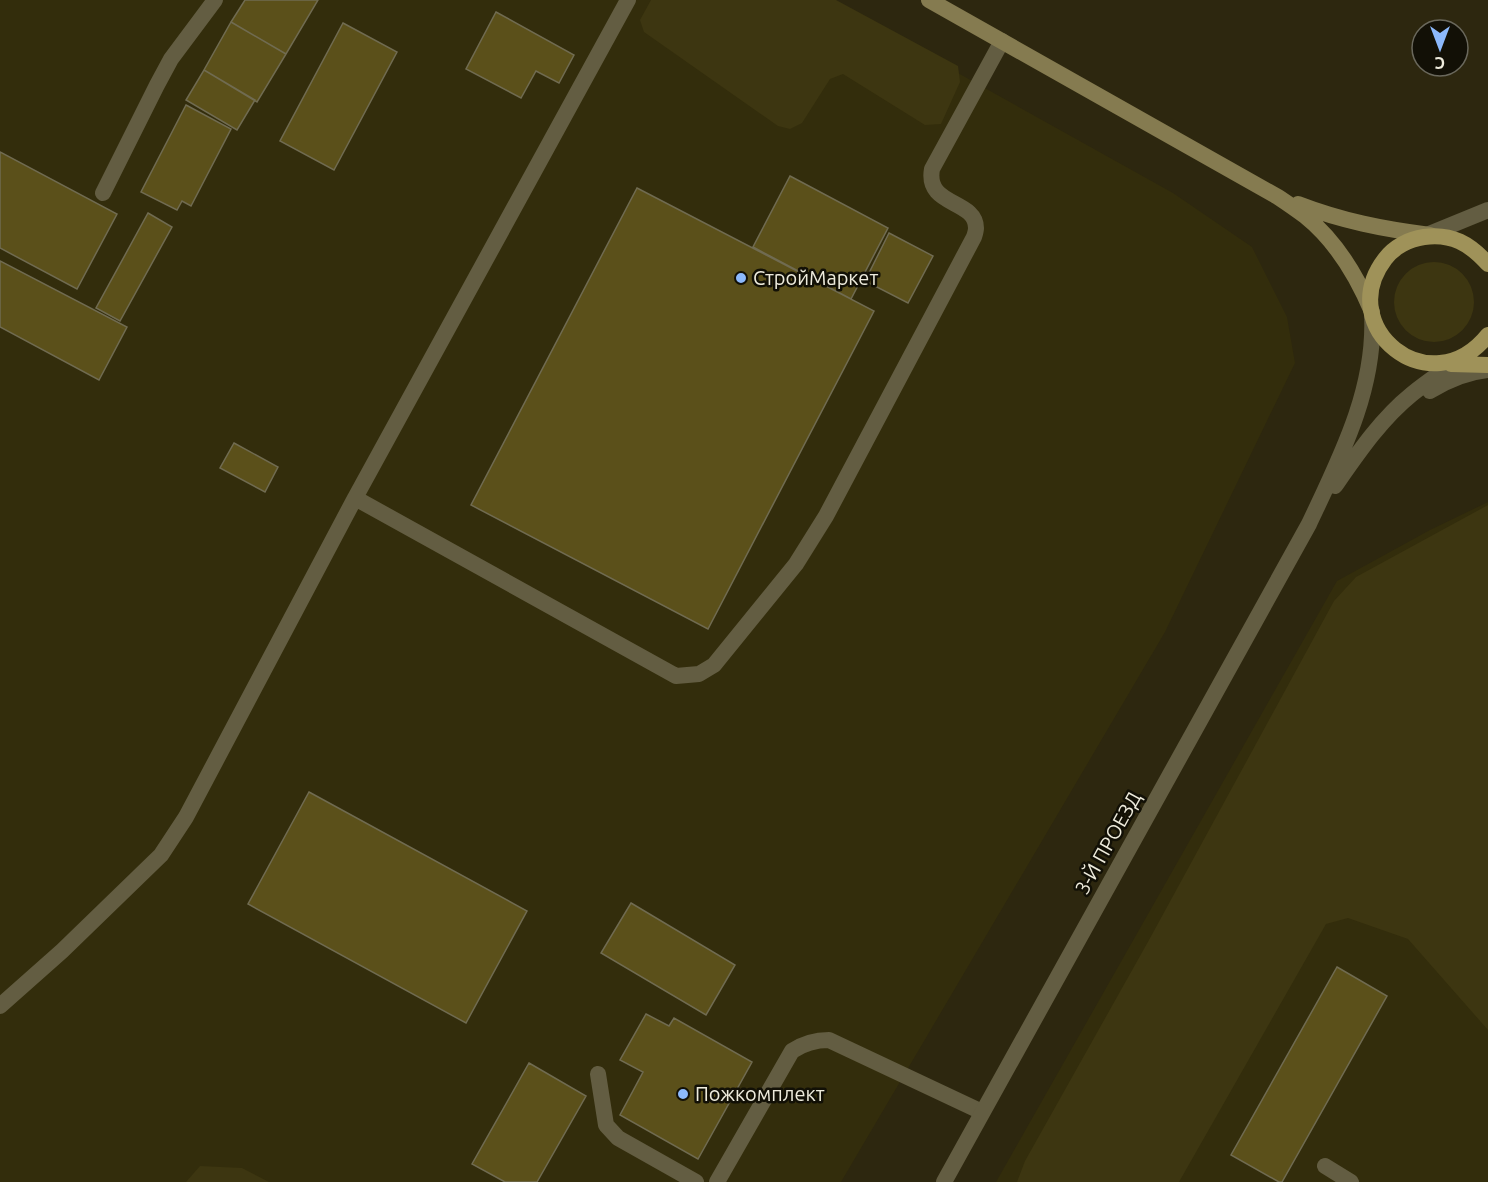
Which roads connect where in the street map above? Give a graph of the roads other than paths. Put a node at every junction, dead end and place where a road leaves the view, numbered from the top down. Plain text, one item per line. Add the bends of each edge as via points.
1 (215, 0) edge
2 (628, 0) edge
3 (928, 0) edge
4 (1002, 41) junction
5 (103, 193) dead end
6 (1278, 196) junction
7 (1488, 210) edge
8 (1427, 236) junction
9 (1488, 264) edge
10 (1372, 313) junction
11 (1488, 334) edge
12 (1471, 352) junction
13 (1435, 364) junction
14 (1453, 364) junction
15 (1488, 365) edge
16 (1488, 370) edge
17 (1369, 440) junction
18 (355, 498) junction
19 (1310, 524) junction
20 (0, 1006) edge
21 (598, 1074) dead end
22 (982, 1112) junction
23 (1325, 1166) dead end
24 (696, 1182) edge
25 (717, 1182) edge
26 (944, 1182) edge
27 (1351, 1182) edge

1 - 5 street via 171,59
2 - 18 street
3 - 4 main road
4 - 6 main road
4 - 18 street via 932,169 934,189 973,217 974,237 826,516 796,564 707,671 676,676
6 - 8 main road via 1341,219
6 - 10 main road via 1306,217 1337,249
7 - 8 street
8 - 9 main road via 1452,238 1469,246
8 - 10 main road via 1398,247 1381,265 1371,288
10 - 13 main road via 1390,345 1411,359
10 - 19 street via 1370,359 1359,406
11 - 12 main road
12 - 13 main road
12 - 14 street
13 - 14 main road
14 - 15 main road
14 - 17 street via 1411,394
16 - 17 street via 1468,373 1417,399
17 - 19 street
18 - 20 street via 186,817 161,855
19 - 22 street, 3-Й ПРОЕЗД
21 - 24 street via 606,1125 618,1138
22 - 25 street via 829,1040 816,1040 792,1051
22 - 26 street, 3-Й ПРОЕЗД
23 - 27 street

